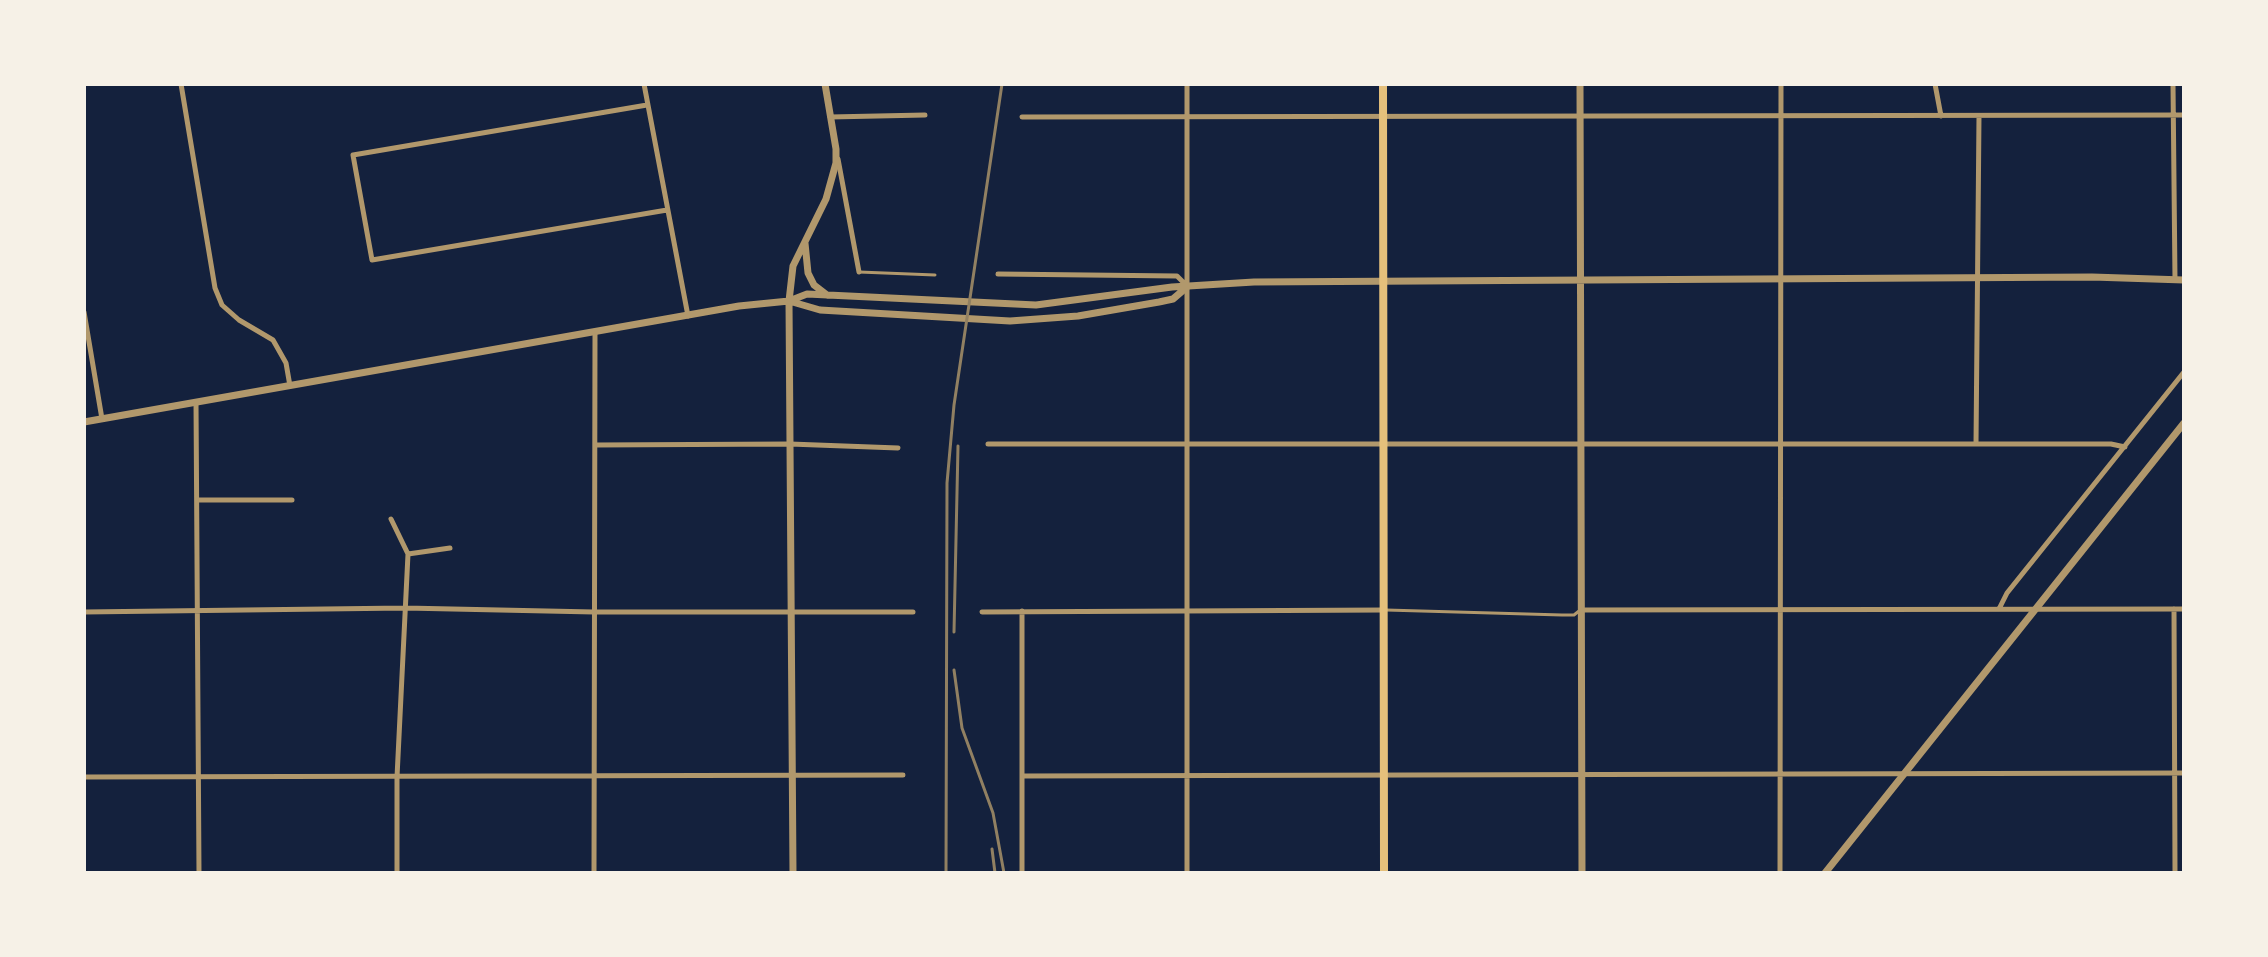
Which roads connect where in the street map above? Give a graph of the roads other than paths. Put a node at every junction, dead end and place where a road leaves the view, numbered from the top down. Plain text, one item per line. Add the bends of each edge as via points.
1 (181, 84) edge
2 (644, 84) edge
3 (825, 84) edge
4 (1188, 84) edge
5 (1383, 84) edge
6 (1580, 84) edge
7 (1781, 84) edge
8 (1935, 84) edge
9 (2173, 84) edge
10 (647, 105) junction
11 (925, 115) dead end
12 (1580, 115) junction
13 (1781, 115) junction
14 (2174, 115) junction
15 (2184, 115) edge
16 (1383, 116) junction
17 (1941, 116) junction
18 (1978, 116) junction
19 (830, 117) junction
20 (1022, 117) dead end
21 (1188, 117) junction
22 (836, 149) junction
23 (667, 210) junction
24 (805, 243) junction
25 (859, 272) joint
26 (998, 274) dead end
27 (935, 275) dead end
28 (1978, 278) junction
29 (1780, 279) junction
30 (1580, 280) junction
31 (2175, 280) junction
32 (2184, 280) edge
33 (1383, 281) junction
34 (1187, 287) junction
35 (828, 296) junction
36 (789, 301) junction
37 (84, 312) edge
38 (688, 316) junction
39 (595, 332) junction
40 (2184, 372) edge
41 (290, 386) junction
42 (196, 402) junction
43 (102, 419) junction
44 (84, 422) edge
45 (2184, 423) edge
46 (790, 444) junction
47 (988, 444) dead end
48 (1976, 444) junction
49 (595, 445) junction
50 (1188, 445) junction
51 (1384, 445) junction
52 (1581, 445) junction
53 (1778, 446) junction
54 (2125, 447) junction
55 (898, 448) dead end
56 (197, 500) junction
57 (292, 500) dead end
58 (391, 519) dead end
59 (450, 548) dead end
60 (408, 554) junction
61 (405, 608) junction
62 (1999, 609) junction
63 (2036, 609) junction
64 (2174, 609) junction
65 (2184, 609) edge
66 (1384, 610) junction
67 (1581, 610) junction
68 (1779, 610) junction
69 (1022, 611) junction
70 (84, 612) edge
71 (198, 612) junction
72 (594, 612) junction
73 (790, 612) junction
74 (913, 612) dead end
75 (982, 612) dead end
76 (1187, 612) junction
77 (2175, 773) junction
78 (2184, 773) edge
79 (1779, 774) junction
80 (1904, 774) junction
81 (792, 775) junction
82 (903, 775) dead end
83 (1384, 775) junction
84 (1582, 775) junction
85 (594, 776) junction
86 (1022, 776) junction
87 (1188, 776) junction
88 (84, 777) edge
89 (198, 777) junction
90 (397, 777) junction
91 (199, 873) edge
92 (397, 873) edge
93 (594, 873) edge
94 (793, 873) edge
95 (1022, 873) edge
96 (1187, 873) edge
97 (1384, 873) edge
98 (1582, 873) edge
99 (1780, 873) edge
100 (1825, 873) edge
101 (2175, 873) edge

1 - 41 street via 215,288 222,305 238,320 273,340 286,363
2 - 10 street
3 - 19 street
4 - 21 street
5 - 16 main road
6 - 12 street
7 - 13 street
8 - 17 street
9 - 14 street
10 - 23 street
10 - 23 street via 353,155 372,260
11 - 19 street
12 - 13 street
12 - 16 street
12 - 30 street
13 - 17 street
13 - 29 street
14 - 15 street
14 - 18 street
14 - 31 street
16 - 21 street
16 - 33 main road
17 - 18 street
18 - 28 street
19 - 22 street
20 - 21 street
21 - 34 street
22 - 24 street via 826,199
22 - 25 street
23 - 38 street
24 - 35 street via 808,273 814,285
24 - 36 street via 793,266
25 - 27 lane
26 - 34 street via 1177,276
28 - 29 street
28 - 31 street
28 - 48 street
29 - 30 street
29 - 53 street
30 - 33 street
30 - 52 street
31 - 32 street
33 - 34 street
33 - 51 main road
34 - 35 street via 1036,305
34 - 36 street via 1173,299 1159,302 1078,316 1010,321 820,310
34 - 50 street
35 - 36 street via 807,294
36 - 38 street
36 - 46 street
37 - 43 street
38 - 39 street
39 - 41 street
39 - 49 street
40 - 54 street
41 - 42 street
42 - 43 street
42 - 56 street
43 - 44 street
45 - 63 street
46 - 49 street
46 - 55 street
46 - 73 street
47 - 50 street
48 - 53 street
48 - 54 street
49 - 72 street
50 - 51 street
50 - 76 street
51 - 52 street
51 - 66 main road
52 - 53 street
52 - 67 street
53 - 68 street
54 - 62 street
56 - 57 street
56 - 71 street
58 - 60 street
59 - 60 street
60 - 61 street
61 - 71 street
61 - 72 street
61 - 90 street
62 - 63 street
62 - 68 street
63 - 64 street
63 - 80 street
64 - 65 street
64 - 77 street
66 - 67 lane via 1562,615 1574,615
66 - 76 street
66 - 83 main road
67 - 68 street
67 - 84 street
68 - 79 street
69 - 75 street
69 - 76 street
69 - 86 street
70 - 71 street
71 - 89 street
72 - 73 street
72 - 85 street
73 - 74 street
73 - 81 street
76 - 87 street
77 - 78 street
77 - 80 street
77 - 101 street
79 - 80 street
79 - 84 street
79 - 99 street
80 - 100 street
81 - 82 street
81 - 85 street
81 - 94 street
83 - 84 street
83 - 87 street
83 - 97 main road
84 - 98 street
85 - 90 street
85 - 93 street
86 - 87 street
86 - 95 street
87 - 96 street
88 - 89 street
89 - 90 street
89 - 91 street
90 - 92 street

